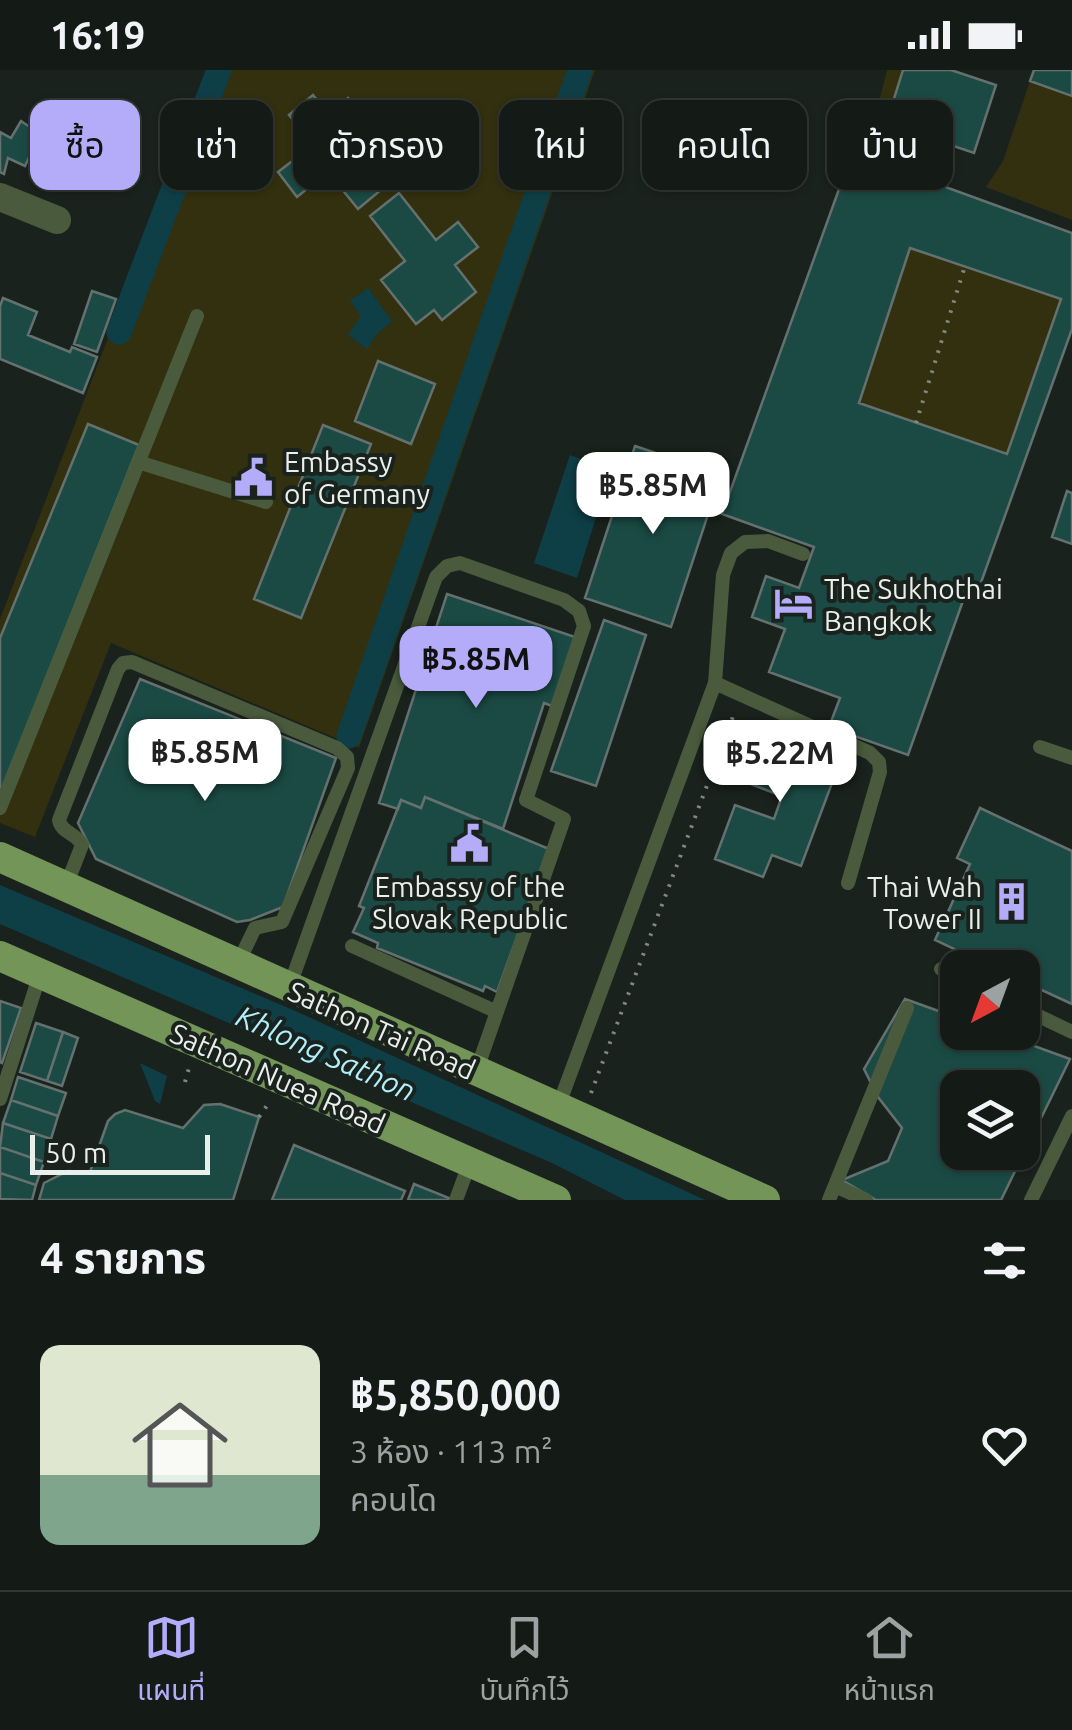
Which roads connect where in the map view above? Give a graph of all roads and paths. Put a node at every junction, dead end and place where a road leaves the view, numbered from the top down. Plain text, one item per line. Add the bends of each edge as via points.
1 (0, 197) edge
2 (57, 220) dead end
3 (966, 266) dead end
4 (196, 316) dead end
5 (916, 422) dead end
6 (138, 462) junction
7 (266, 502) dead end
8 (803, 554) dead end
9 (715, 683) junction
10 (741, 695) junction
11 (1040, 747) dead end
12 (1072, 758) edge
13 (0, 808) edge
14 (0, 858) edge
15 (848, 883) dead end
16 (65, 887) junction
17 (352, 946) dead end
18 (0, 956) edge
19 (237, 965) junction
20 (40, 974) junction
21 (289, 989) junction
22 (907, 1008) dead end
23 (495, 1012) junction
24 (1040, 1017) edge
25 (1072, 1032) edge
26 (189, 1068) dead end
27 (476, 1072) junction
28 (185, 1082) dead end
29 (0, 1099) edge
30 (268, 1104) dead end
31 (570, 1114) junction
32 (260, 1116) dead end
33 (1072, 1116) edge
34 (470, 1162) junction
35 (832, 1193) edge
36 (548, 1198) edge
37 (456, 1200) edge
38 (764, 1200) edge
39 (866, 1200) edge
40 (1031, 1200) edge

1 - 2 street
3 - 5 path
4 - 6 lane
6 - 7 lane
6 - 13 lane
8 - 9 lane via 768,541 745,542 731,553 723,575
9 - 10 lane
9 - 31 lane
10 - 15 lane via 879,762
10 - 31 path
11 - 12 lane
14 - 16 main road, Sathon Tai Road
16 - 19 main road, Sathon Tai Road
16 - 19 lane via 82,845 59,820 123,663 337,748 348,768 282,922 255,928
17 - 23 lane
18 - 20 main road, Sathon Nuea Road
19 - 21 main road, Sathon Tai Road
20 - 29 lane
20 - 34 main road, Sathon Nuea Road
21 - 23 lane via 436,577 460,563 564,600 579,611 584,626 526,800 564,819
21 - 27 main road, Sathon Tai Road
22 - 35 lane
23 - 27 lane
24 - 25 lane
26 - 28 path
27 - 31 main road, Sathon Tai Road
30 - 32 path
31 - 38 main road, Sathon Tai Road
33 - 40 lane
34 - 36 main road, Sathon Nuea Road via 507,1185
34 - 37 lane
35 - 39 lane

